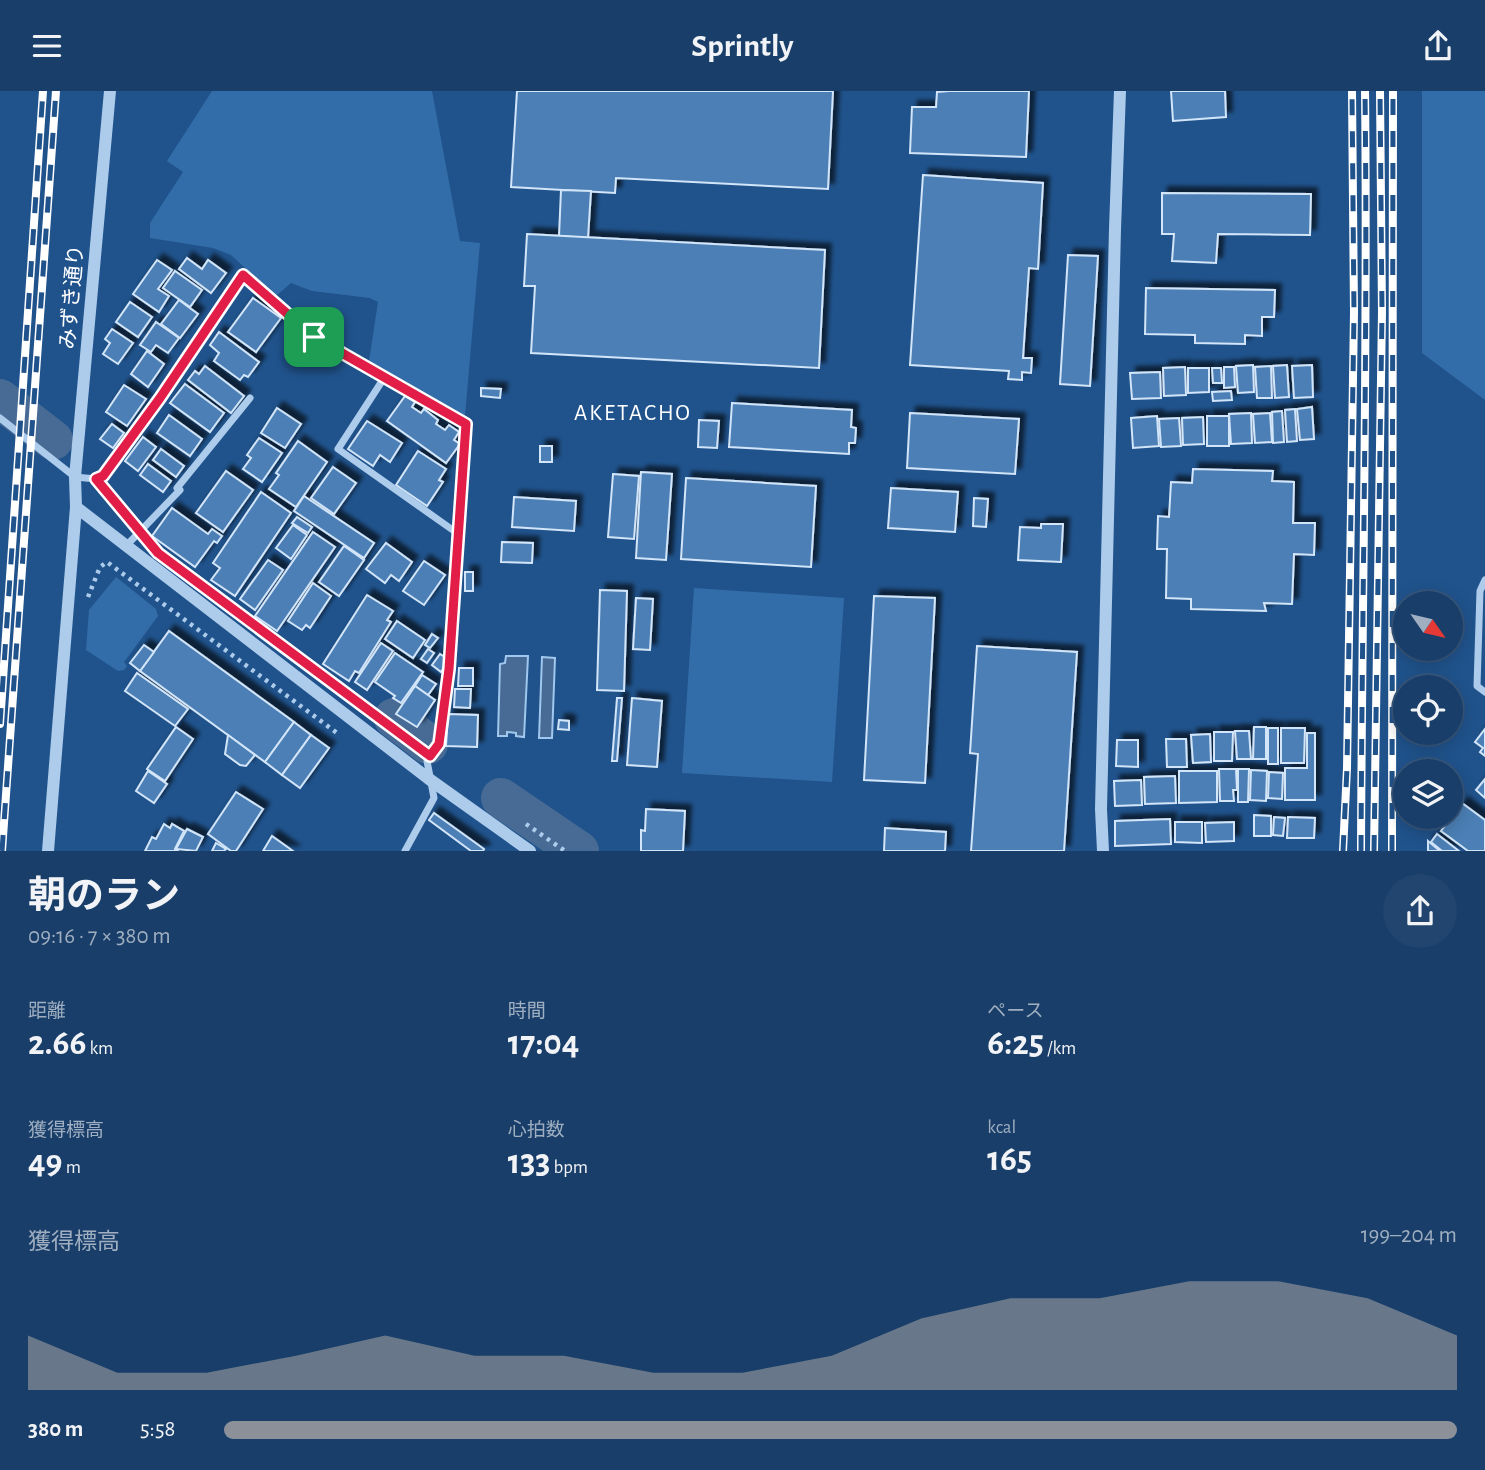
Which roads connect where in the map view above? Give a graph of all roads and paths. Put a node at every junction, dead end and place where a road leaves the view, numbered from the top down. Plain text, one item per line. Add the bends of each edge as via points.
1 (110, 91) edge
2 (1120, 91) edge
3 (384, 378) junction
4 (250, 398) dead end
5 (0, 418) edge
6 (75, 477) junction
7 (96, 479) junction
8 (76, 507) junction
9 (141, 533) junction
10 (457, 533) junction
11 (125, 547) junction
12 (1485, 580) edge
13 (83, 607) dead end
14 (1485, 692) edge
15 (342, 736) dead end
16 (429, 779) junction
17 (520, 820) dead end
18 (48, 851) edge
19 (405, 851) edge
20 (530, 851) edge
21 (565, 851) edge
22 (1103, 851) edge

1 - 6 street, みずき通り
2 - 22 street
3 - 7 street via 314,337 243,275 160,398 103,476
3 - 10 street via 466,424
3 - 10 street via 338,449
4 - 9 street
5 - 6 street
6 - 7 street
6 - 8 street, みずき通り
7 - 9 path
8 - 11 street
8 - 18 street, みずき通り
9 - 11 street
10 - 16 street via 449,669 439,744 427,761
11 - 16 street
12 - 14 street via 1480,591 1478,686
13 - 15 path via 100,567 107,562
16 - 19 street via 433,798
16 - 20 street
17 - 21 path

